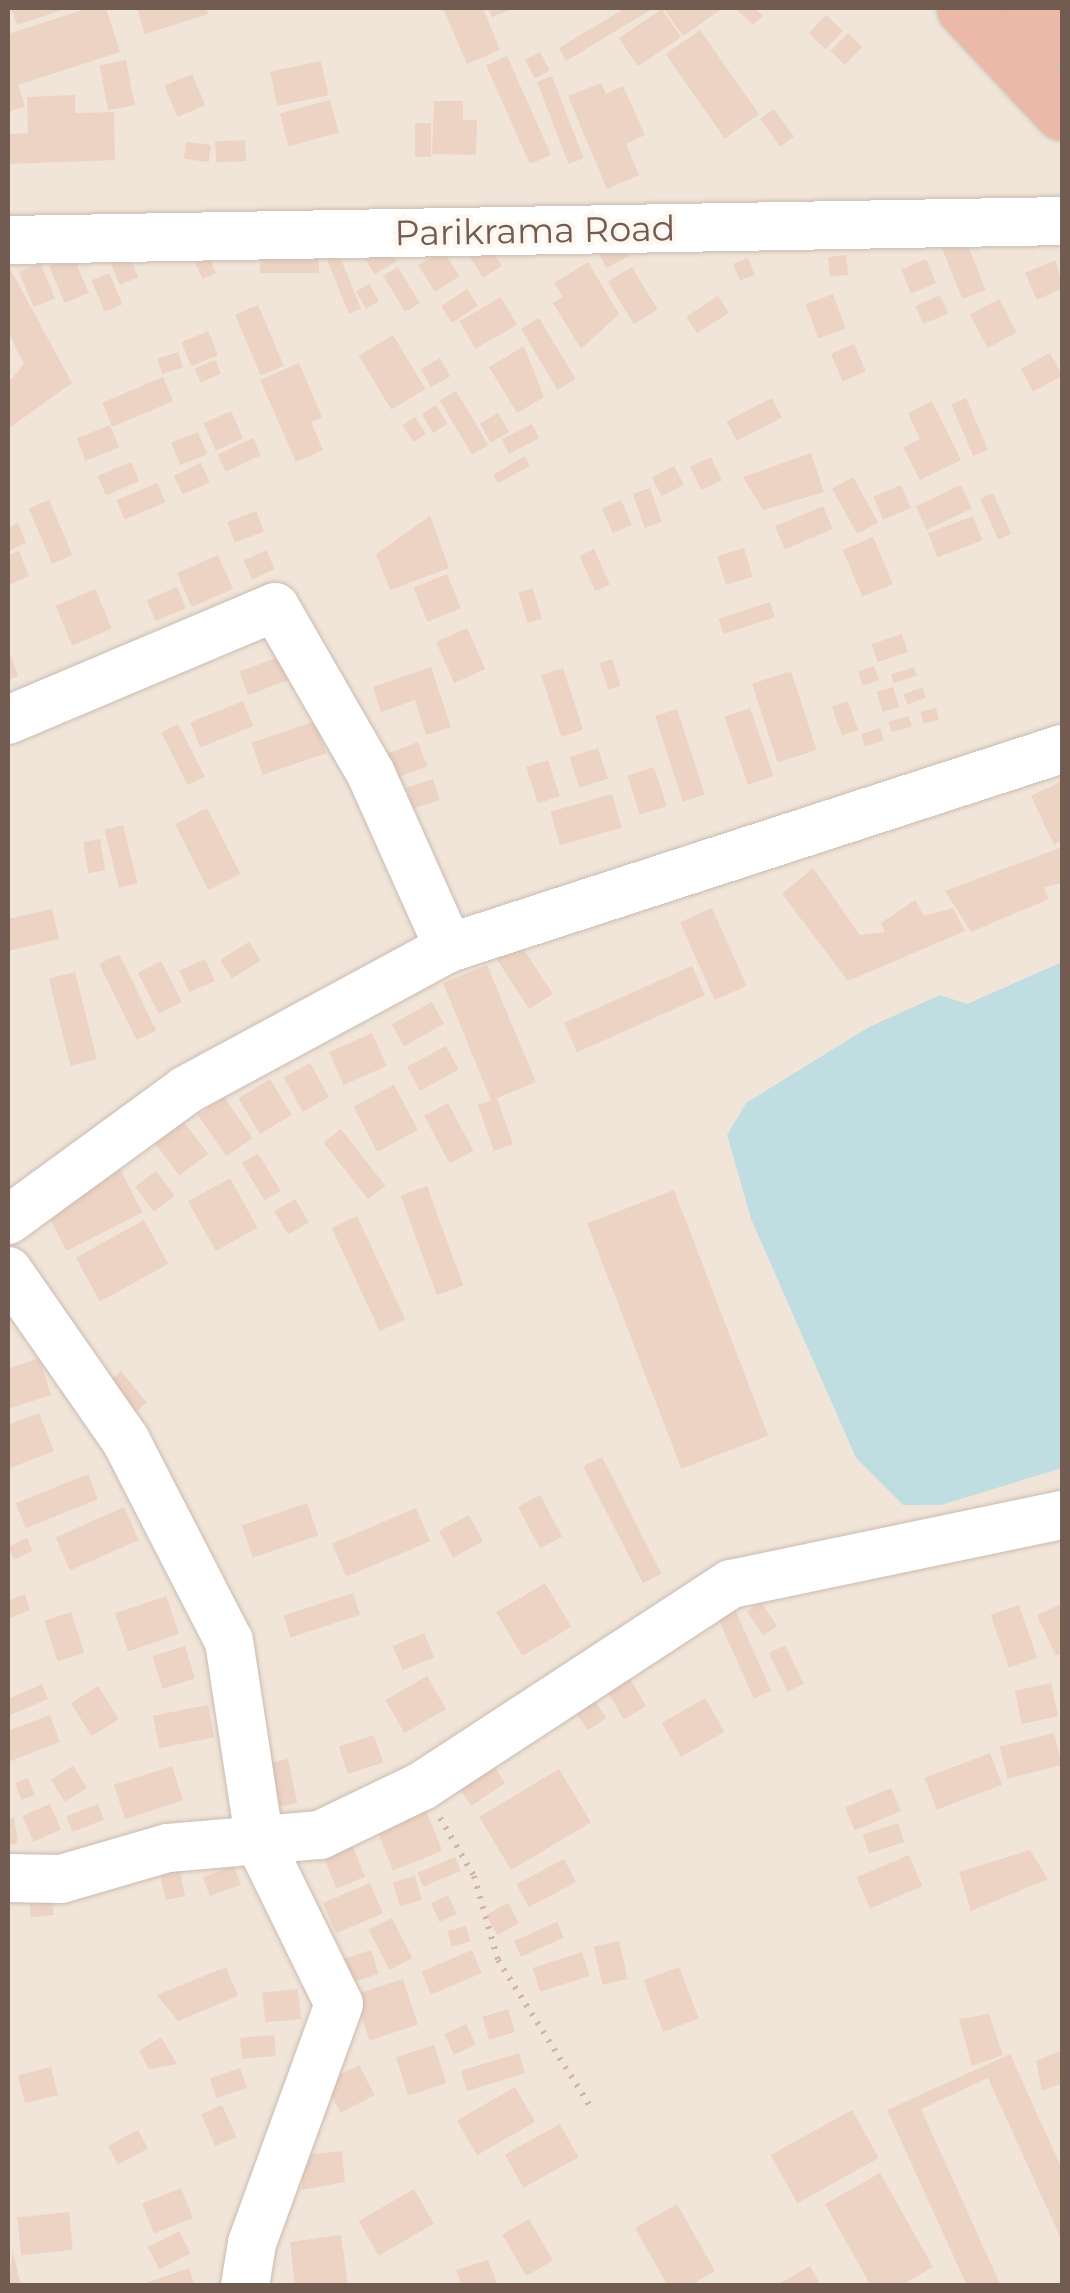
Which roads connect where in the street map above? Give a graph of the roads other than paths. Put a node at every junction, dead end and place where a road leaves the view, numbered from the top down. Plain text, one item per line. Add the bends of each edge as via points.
1 (965, 8) edge
2 (1034, 8) edge
3 (1062, 36) edge
4 (1062, 112) edge
5 (1062, 221) edge
6 (8, 240) edge
7 (8, 720) edge
8 (1062, 749) edge
9 (450, 948) junction
10 (8, 1220) edge
11 (8, 1271) edge
12 (1062, 1516) edge
13 (260, 1843) junction
14 (8, 1878) edge
15 (245, 2286) edge

1 - 4 highway
2 - 3 highway
5 - 6 street, Parikrama Road
7 - 9 street via 275,607 371,774
8 - 9 street
9 - 10 street via 186,1090
11 - 13 street via 126,1441 230,1640
12 - 13 street via 731,1584 422,1786 320,1835
13 - 14 street via 168,1848 61,1879
13 - 15 street via 339,2004 252,2243

